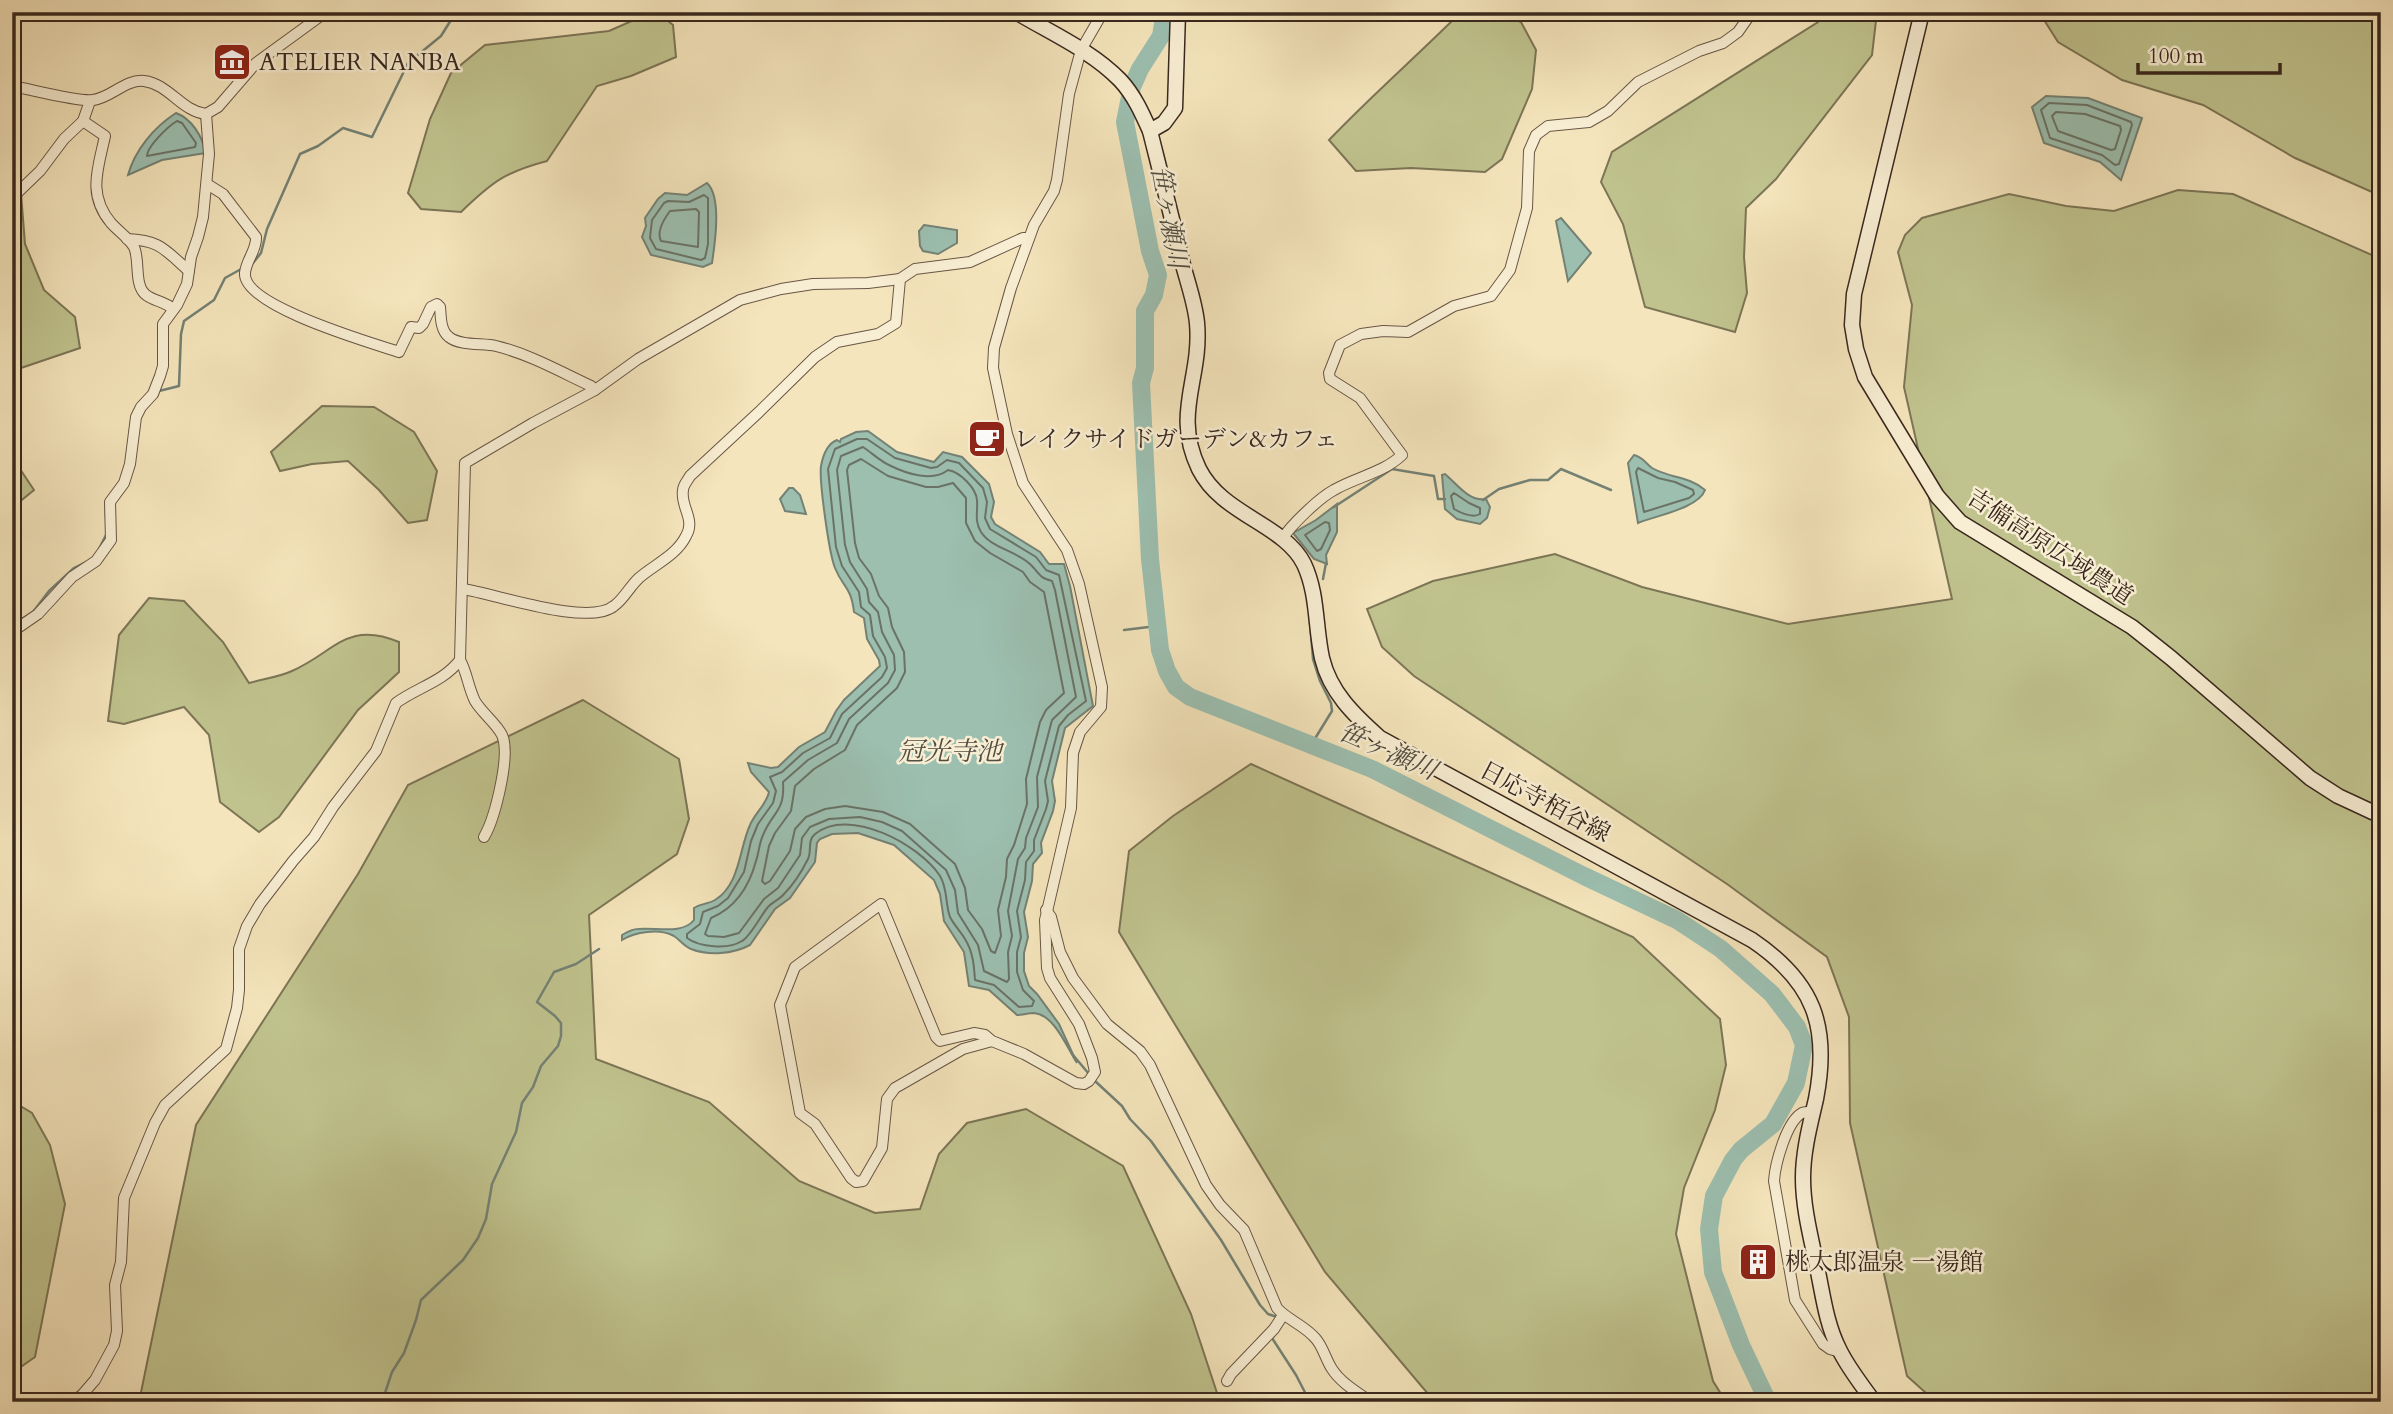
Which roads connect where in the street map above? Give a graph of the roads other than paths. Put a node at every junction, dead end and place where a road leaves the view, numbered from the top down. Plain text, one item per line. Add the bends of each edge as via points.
1 (326, 12) edge
2 (1016, 12) edge
3 (1103, 12) edge
4 (1178, 12) edge
5 (1752, 12) edge
6 (1922, 12) edge
7 (1081, 50) junction
8 (12, 86) edge
9 (90, 101) junction
10 (206, 114) junction
11 (83, 121) junction
12 (1150, 131) junction
13 (207, 184) junction
14 (12, 198) edge
15 (1029, 238) junction
16 (127, 239) junction
17 (189, 271) junction
18 (900, 279) junction
19 (173, 309) junction
20 (595, 390) junction
21 (1282, 540) junction
22 (463, 589) junction
23 (12, 632) edge
24 (460, 660) junction
25 (2381, 816) edge
26 (484, 837) dead end
27 (1046, 910) junction
28 (992, 1041) junction
29 (1813, 1111) junction
30 (1286, 1318) junction
31 (1840, 1352) junction
32 (1227, 1381) dead end
33 (72, 1402) edge
34 (1371, 1402) edge
35 (1874, 1402) edge

1 - 10 street via 256,63 218,107
2 - 7 main road, 日応寺栢谷線
3 - 7 street
4 - 12 main road via 1175,108 1164,123
5 - 21 street via 1723,43 1638,82 1589,122 1548,126 1536,135 1529,150 1527,208 1510,270 1491,296 1454,306 1408,332 1361,334 1340,345 1330,379 1360,398 1402,455 1332,491
6 - 25 main road, 吉備高原広域農道 via 1854,294 1852,325 1865,377 1937,496 1960,522 2132,627 2309,778
7 - 12 main road, 日応寺栢谷線 via 1121,81
7 - 15 street via 1069,94 1054,191
8 - 9 street
9 - 10 street via 145,81
9 - 11 street
10 - 13 street
11 - 14 street
11 - 16 street via 105,136 96,195 108,220
12 - 21 main road, 日応寺栢谷線 via 1197,320 1197,355 1186,418 1194,456 1215,492
13 - 17 street
13 - 20 street via 223,194 256,237 247,268 248,284 280,307 399,352 411,327 419,328 437,304 442,328 449,337 516,352
15 - 18 street via 970,262 915,269
15 - 27 street via 994,348 993,368 1023,483 1067,550 1079,584 1103,700 1080,732 1073,753 1073,796
16 - 17 street via 158,244
16 - 19 street via 134,247 141,289
17 - 19 street
18 - 20 street via 813,284 740,300 638,359
18 - 22 street via 896,323 878,334 837,342 815,356 690,476 683,489 690,517 688,533 679,547 639,578 613,608 594,613 555,610
19 - 23 street via 163,324 163,366 154,392 136,417 130,464 124,483 110,502 110,540 96,561
20 - 22 street via 465,463
21 - 29 main road, 日応寺栢谷線 via 1302,561 1313,585 1322,659 1330,679 1340,698 1380,738 1778,957 1810,999 1817,1020 1822,1046
22 - 24 street
24 - 26 street via 474,698 504,744 498,802
24 - 33 street via 433,684 396,703 376,751 247,926 239,949 240,990 226,1049 165,1105 134,1171 124,1198 114,1345 95,1380
27 - 28 street via 1050,978 1079,1024 1095,1072 1084,1084 1076,1083
27 - 30 street via 1073,978 1107,1024 1150,1065 1206,1185 1244,1230 1277,1308
28 - 28 street via 963,1049 895,1088 887,1099 882,1148 863,1181 856,1182 815,1124 800,1113 780,1005 796,967 881,904 936,1037 946,1041 974,1033
29 - 31 main road, 日応寺栢谷線 via 1805,1147 1806,1211 1829,1325
29 - 31 street via 1796,1119 1779,1150 1774,1181 1795,1300 1823,1344
30 - 32 street
30 - 34 street via 1317,1339 1332,1369
31 - 35 main road, 日応寺栢谷線

